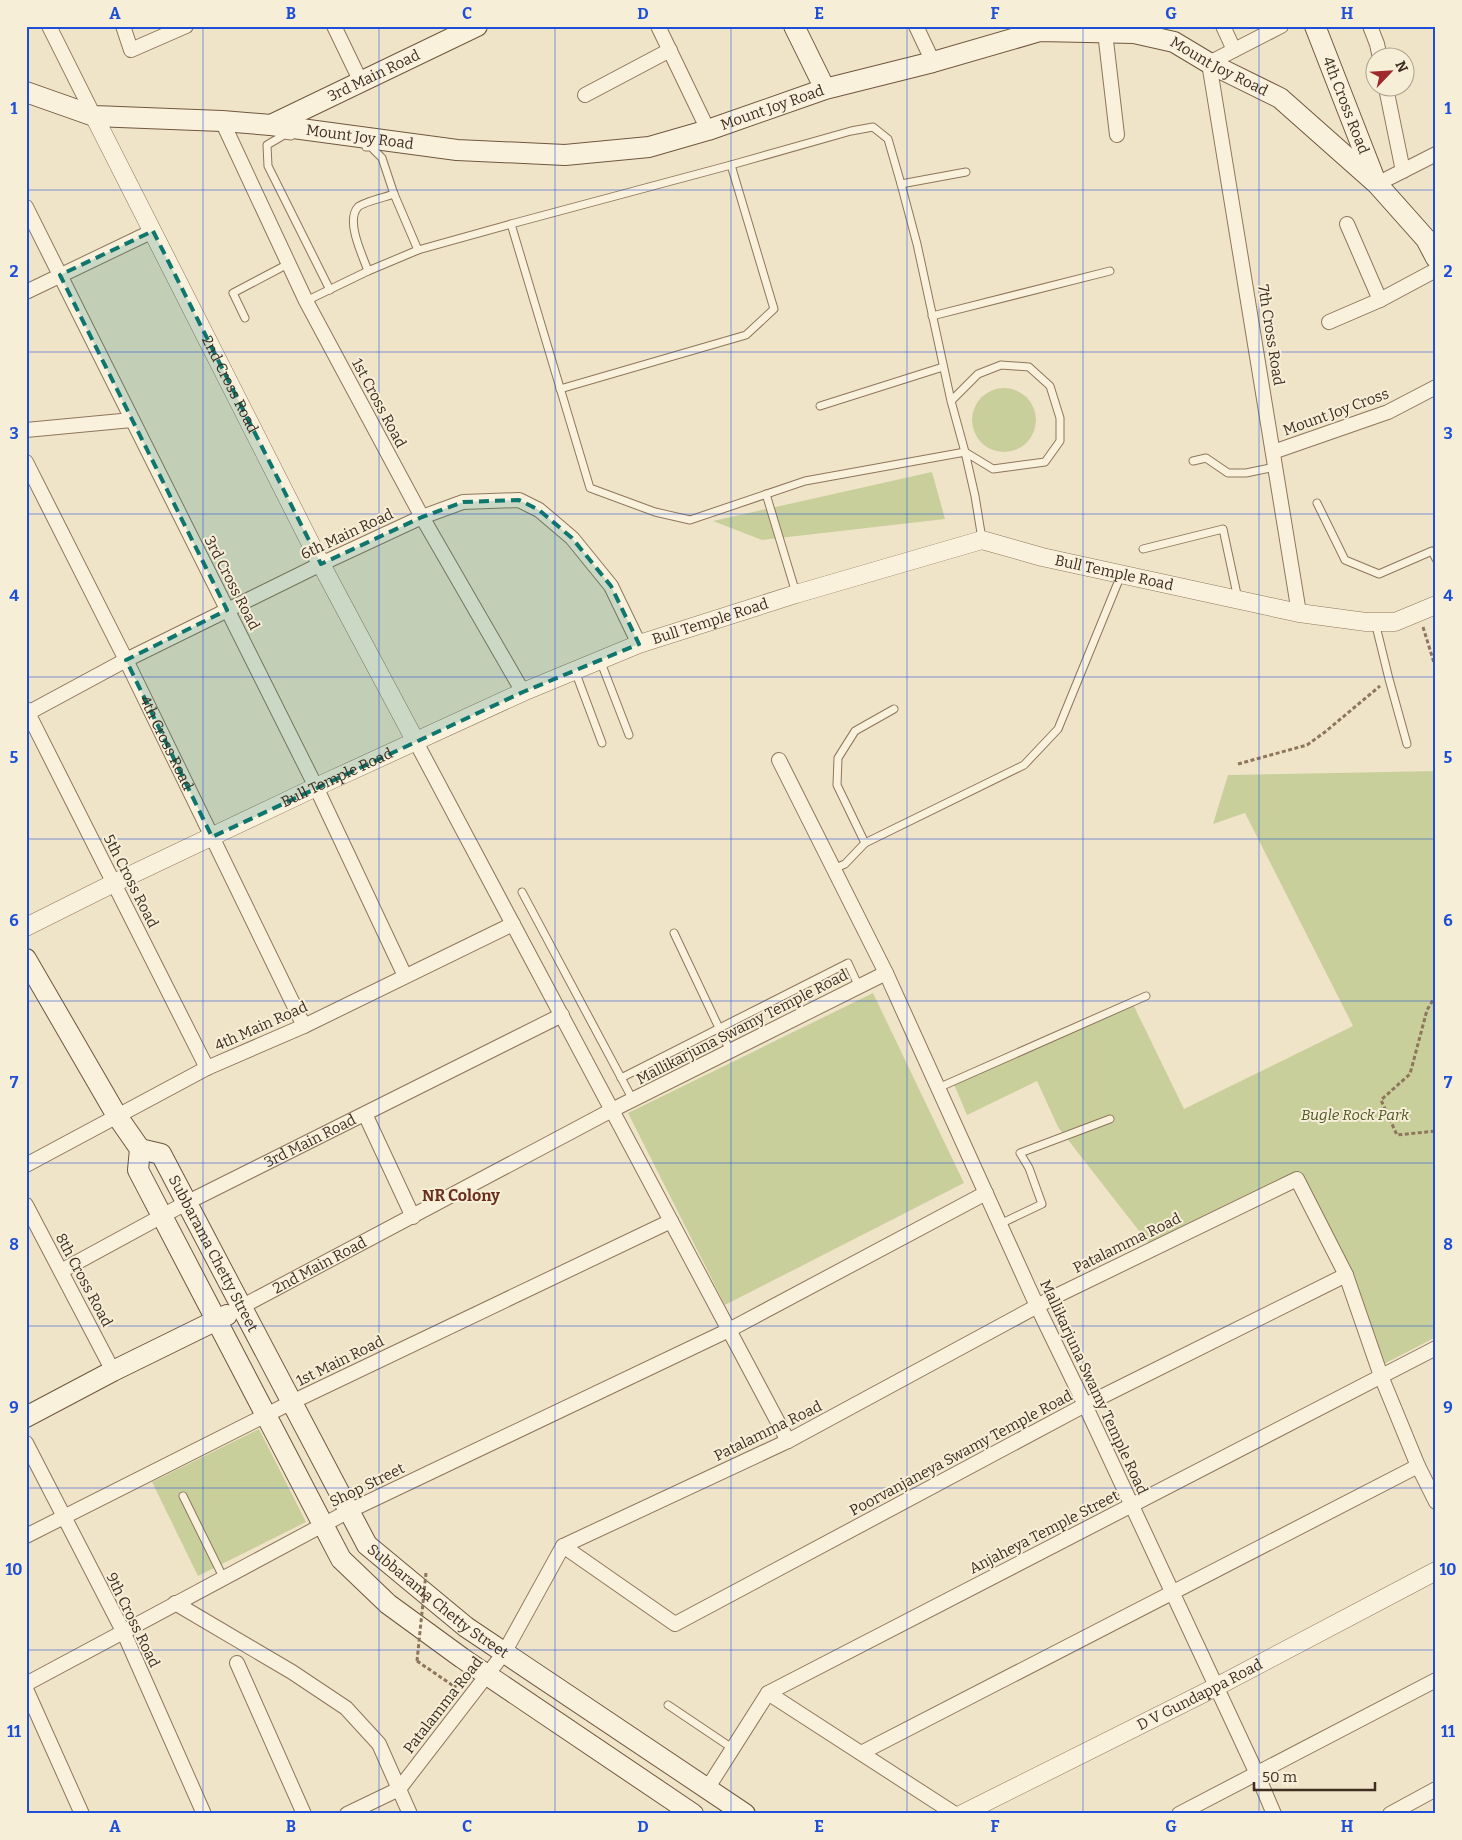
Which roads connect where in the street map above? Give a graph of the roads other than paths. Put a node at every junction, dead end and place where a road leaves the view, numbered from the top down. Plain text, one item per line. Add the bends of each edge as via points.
1 (48, 26) edge
2 (123, 26) edge
3 (186, 26) edge
4 (334, 26) edge
5 (477, 26) edge
6 (658, 26) edge
7 (794, 26) edge
8 (916, 26) edge
9 (1223, 26) edge
10 (1281, 26) edge
11 (1315, 26) edge
12 (1370, 26) edge
13 (1039, 29) edge
14 (1132, 30) edge
15 (1105, 32) junction
16 (1378, 48) edge
17 (670, 50) junction
18 (1234, 50) junction
19 (933, 62) junction
20 (1209, 63) junction
21 (361, 82) junction
22 (826, 88) junction
23 (26, 92) edge
24 (585, 95) dead end
25 (1388, 98) edge
26 (94, 116) junction
27 (222, 121) junction
28 (271, 126) junction
29 (708, 130) junction
30 (1117, 135) dead end
31 (300, 137) dead end
32 (362, 146) dead end
33 (1436, 154) edge
34 (731, 165) junction
35 (1403, 171) junction
36 (966, 172) dead end
37 (901, 184) junction
38 (1377, 184) junction
39 (394, 194) junction
40 (26, 207) edge
41 (511, 224) junction
42 (1347, 224) dead end
43 (153, 231) junction
44 (1431, 239) edge
45 (418, 250) junction
46 (1436, 258) edge
47 (288, 264) junction
48 (1436, 270) edge
49 (368, 271) junction
50 (1110, 271) dead end
51 (60, 275) junction
52 (330, 290) junction
53 (26, 292) edge
54 (1380, 300) junction
55 (306, 301) junction
56 (932, 316) junction
57 (245, 318) dead end
58 (1329, 322) dead end
59 (944, 367) junction
60 (1436, 387) edge
61 (560, 389) junction
62 (952, 401) junction
63 (820, 406) dead end
64 (132, 420) junction
65 (26, 430) edge
66 (966, 452) junction
67 (1273, 452) junction
68 (1193, 461) dead end
69 (26, 462) edge
70 (1276, 467) junction
71 (766, 494) junction
72 (1317, 502) dead end
73 (422, 517) junction
74 (982, 540) junction
75 (1143, 549) dead end
76 (1436, 559) edge
77 (321, 564) junction
78 (1121, 574) junction
79 (796, 594) junction
80 (1238, 600) junction
81 (1436, 605) edge
82 (227, 610) junction
83 (1299, 613) junction
84 (1375, 622) junction
85 (639, 644) junction
86 (126, 660) junction
87 (600, 660) junction
88 (574, 671) junction
89 (523, 692) junction
90 (894, 710) dead end
91 (27, 712) edge
92 (629, 735) dead end
93 (416, 742) junction
94 (602, 743) dead end
95 (1407, 744) dead end
96 (779, 760) dead end
97 (316, 787) junction
98 (212, 837) junction
99 (865, 842) junction
100 (833, 869) junction
101 (114, 883) junction
102 (522, 892) dead end
103 (512, 924) junction
104 (26, 927) edge
105 (674, 933) dead end
106 (26, 959) edge
107 (886, 973) junction
108 (405, 976) junction
109 (859, 987) junction
110 (1146, 996) dead end
111 (562, 1016) junction
112 (304, 1026) junction
113 (719, 1028) junction
114 (730, 1052) junction
115 (207, 1068) junction
116 (621, 1078) junction
117 (938, 1088) junction
118 (633, 1100) junction
119 (612, 1110) junction
120 (366, 1114) junction
121 (117, 1116) junction
122 (1110, 1119) dead end
123 (140, 1149) junction
124 (26, 1164) edge
125 (986, 1193) junction
126 (186, 1202) junction
127 (26, 1205) edge
128 (162, 1216) junction
129 (413, 1217) junction
130 (671, 1221) junction
131 (1000, 1224) junction
132 (61, 1271) junction
133 (1346, 1275) junction
134 (1037, 1306) junction
135 (241, 1307) junction
136 (216, 1320) junction
137 (729, 1330) junction
138 (1436, 1348) edge
139 (113, 1371) junction
140 (1381, 1376) junction
141 (292, 1402) junction
142 (1085, 1405) junction
143 (266, 1415) junction
144 (26, 1417) edge
145 (788, 1441) junction
146 (26, 1444) edge
147 (1418, 1466) junction
148 (182, 1496) dead end
149 (1436, 1502) edge
150 (1131, 1505) junction
151 (349, 1510) junction
152 (64, 1517) junction
153 (323, 1524) junction
154 (26, 1536) edge
155 (564, 1546) junction
156 (1436, 1571) edge
157 (223, 1577) junction
158 (1172, 1592) junction
159 (175, 1603) junction
160 (123, 1631) junction
161 (504, 1652) junction
162 (237, 1663) dead end
163 (487, 1676) junction
164 (1436, 1680) edge
165 (26, 1684) edge
166 (1216, 1687) junction
167 (26, 1689) edge
168 (768, 1693) junction
169 (668, 1706) dead end
170 (732, 1748) junction
171 (861, 1753) junction
172 (1257, 1774) junction
173 (707, 1788) junction
174 (399, 1789) junction
175 (1436, 1789) edge
176 (82, 1814) edge
177 (204, 1814) edge
178 (304, 1814) edge
179 (349, 1814) edge
180 (410, 1814) edge
181 (693, 1814) edge
182 (745, 1814) edge
183 (955, 1814) edge
184 (962, 1814) edge
185 (1178, 1814) edge
186 (1274, 1814) edge
187 (1390, 1814) edge

1 - 26 street, 2nd Cross Road
2 - 3 street via 131,50
4 - 21 street
5 - 21 main road, 3rd Main Road
6 - 17 street
7 - 22 main road
8 - 19 street
9 - 18 street
10 - 18 street
11 - 38 main road, 4th Cross Road
12 - 16 street
13 - 15 main road, Mount Joy Road
13 - 19 main road, Mount Joy Road
14 - 15 main road, Mount Joy Road
14 - 20 main road, Mount Joy Road via 1174,42
15 - 30 street
17 - 24 street
17 - 29 street
18 - 20 street
19 - 22 main road, Mount Joy Road
20 - 38 main road, Mount Joy Road via 1280,98
20 - 67 street, 7th Cross Road
21 - 28 main road, 3rd Main Road
22 - 29 main road, Mount Joy Road
23 - 26 main road, Mount Joy Road
25 - 35 street
26 - 27 main road, Mount Joy Road
26 - 43 street, 2nd Cross Road
27 - 28 main road, Mount Joy Road
27 - 47 street, 1st Cross Road
28 - 29 main road, Mount Joy Road via 457,150 566,156 648,147
31 - 52 lane via 284,135 267,145 268,166
32 - 39 lane via 371,147 382,158
33 - 35 street
34 - 37 lane via 873,127 888,139
34 - 41 lane
34 - 61 lane via 774,309 746,335
35 - 38 street
36 - 37 lane
37 - 56 lane
38 - 44 main road, Mount Joy Road
39 - 45 lane
39 - 49 lane via 358,206 352,216
40 - 51 street, 3rd Cross Road
41 - 45 lane
41 - 61 lane
42 - 54 street
43 - 51 street
43 - 77 street, 2nd Cross Road
44 - 46 main road, Mount Joy Road
45 - 49 lane
47 - 55 street, 1st Cross Road
47 - 57 lane via 233,293
48 - 54 street
49 - 52 lane
50 - 56 lane
51 - 53 street
51 - 64 street, 3rd Cross Road
52 - 55 lane
54 - 58 street
55 - 73 street, 1st Cross Road
56 - 59 lane
59 - 62 lane
59 - 63 lane
60 - 67 street, Mount Joy Cross via 1388,412
61 - 71 lane via 590,488 656,512 690,520
62 - 66 lane
62 - 66 lane via 978,374 1000,365 1029,367 1050,386 1060,418 1060,441 1045,462 993,469
64 - 65 street
64 - 82 street, 3rd Cross Road
66 - 71 lane via 805,481
66 - 74 lane
67 - 70 street, 7th Cross Road
68 - 70 lane via 1206,458 1228,473
69 - 86 street, 4th Cross Road
70 - 83 street, 7th Cross Road
71 - 79 lane
72 - 76 lane via 1345,560 1379,574 1432,551
73 - 77 street, 6th Main Road
73 - 85 street, 6th Main Road via 463,502 519,500 539,510 572,538 611,586
73 - 89 street, 1st Cross Road
74 - 78 street, Bull Temple Road
74 - 79 street, Bull Temple Road
75 - 80 lane via 1223,529
77 - 82 street, 6th Main Road
77 - 93 street, 2nd Cross Road
78 - 80 street, Bull Temple Road
78 - 99 lane via 1058,730 1024,765
79 - 85 street, Bull Temple Road
80 - 83 street, Bull Temple Road
81 - 84 street, Bull Temple Road via 1395,622
82 - 86 street, 6th Main Road
82 - 97 street, 3rd Cross Road
83 - 84 street, Bull Temple Road
84 - 95 lane
85 - 87 street, Bull Temple Road
86 - 91 street, 6th Main Road
86 - 98 street, 4th Cross Road
87 - 88 street, Bull Temple Road
87 - 92 lane
88 - 89 street, Bull Temple Road
88 - 94 lane
89 - 93 street, Bull Temple Road
90 - 99 lane via 854,731 838,758 837,785
91 - 101 street, 5th Cross Road
93 - 97 street, Bull Temple Road
93 - 103 street
96 - 100 street, Mallikarjuna Swamy Temple Road
97 - 98 street, Bull Temple Road
97 - 108 street, 3rd Cross Road
98 - 101 street, Bull Temple Road
98 - 112 street, 4th Cross Road
99 - 100 lane via 845,864
100 - 107 street, Mallikarjuna Swamy Temple Road
101 - 104 street, Bull Temple Road
101 - 115 street, 5th Cross Road
102 - 116 lane
103 - 108 street, 4th Main Road
103 - 111 street
105 - 113 lane
106 - 121 main road
107 - 109 street, Mallikarjuna Swamy Temple Road
107 - 117 street, Mallikarjuna Swamy Temple Road
108 - 112 street, 4th Main Road
109 - 113 lane via 848,963
109 - 114 street, Mallikarjuna Swamy Temple Road
110 - 117 lane
111 - 119 street
111 - 120 street, 3rd Main Road
112 - 115 street, 4th Main Road
113 - 114 lane
113 - 116 lane
114 - 118 street, Mallikarjuna Swamy Temple Road
115 - 121 street, 4th Main Road
116 - 118 lane
117 - 125 street, Mallikarjuna Swamy Temple Road
118 - 119 street, Mallikarjuna Swamy Temple Road
119 - 129 street, 2nd Main Road
119 - 130 street
120 - 126 street, 3rd Main Road
120 - 129 street
121 - 123 main road
121 - 124 street, 4th Main Road
122 - 131 lane via 1020,1153 1042,1204
123 - 126 main road, Subbarama Chetty Street via 161,1154
123 - 128 main road, Subbarama Chetty Street via 138,1170
125 - 131 street, Mallikarjuna Swamy Temple Road
125 - 137 street, Shop Street
126 - 128 street, 3rd Main Road
126 - 135 main road, Subbarama Chetty Street
127 - 132 street, 8th Cross Road
128 - 132 street, 3rd Main Road
128 - 136 main road, Subbarama Chetty Street
129 - 135 street, 2nd Main Road
130 - 137 street
130 - 141 street, 1st Main Road
131 - 134 street, Mallikarjuna Swamy Temple Road
132 - 139 street, 8th Cross Road
133 - 134 street, Patalamma Road via 1297,1179
133 - 140 street
133 - 142 street, Poorvanjaneya Swamy Temple Road
134 - 142 street, Mallikarjuna Swamy Temple Road
134 - 145 street, Patalamma Road
135 - 136 main road, 2nd Main Road
135 - 141 main road, Subbarama Chetty Street
136 - 139 main road, 2nd Main Road
136 - 143 main road, Subbarama Chetty Street
137 - 145 street
137 - 151 street, Shop Street
138 - 140 street, Anjaheya Temple Street
139 - 144 main road, 2nd Main Road
140 - 147 street
140 - 150 street, Anjaheya Temple Street
141 - 143 street, 1st Main Road
141 - 151 main road, Subbarama Chetty Street
142 - 150 street, Mallikarjuna Swamy Temple Road
142 - 155 street, Poorvanjaneya Swamy Temple Road via 675,1624
143 - 152 street, 1st Main Road
143 - 153 main road, Subbarama Chetty Street
145 - 155 street, Patalamma Road
146 - 152 street, 9th Cross Road
147 - 149 street
147 - 158 street
148 - 157 lane
150 - 158 street, Mallikarjuna Swamy Temple Road
150 - 168 street, Anjaheya Temple Street
151 - 153 street, Shop Street
151 - 161 main road, Subbarama Chetty Street via 366,1545 466,1627
152 - 154 street, 1st Main Road
152 - 160 street, 9th Cross Road
153 - 157 street, Shop Street
153 - 163 main road, Subbarama Chetty Street via 341,1559 388,1604
155 - 161 street, Patalamma Road
156 - 166 street, D V Gundappa Road
157 - 159 street, Shop Street
158 - 166 street, Mallikarjuna Swamy Temple Road
158 - 171 street
159 - 160 street, Shop Street
159 - 174 street via 346,1708 378,1744
160 - 165 street, Shop Street
160 - 177 street, 9th Cross Road
161 - 163 street, Patalamma Road
161 - 173 main road, Subbarama Chetty Street
162 - 178 street
163 - 174 street, Patalamma Road
163 - 181 main road, Subbarama Chetty Street
164 - 172 street
166 - 172 street, Mallikarjuna Swamy Temple Road
166 - 184 street, D V Gundappa Road
167 - 176 street
168 - 170 street, Anjaheya Temple Street
168 - 171 street
169 - 170 lane
170 - 173 street, Anjaheya Temple Street
171 - 183 street
172 - 185 street
172 - 186 street, Mallikarjuna Swamy Temple Road
173 - 182 main road, Subbarama Chetty Street
174 - 179 street, Patalamma Road
174 - 180 street
175 - 187 street

